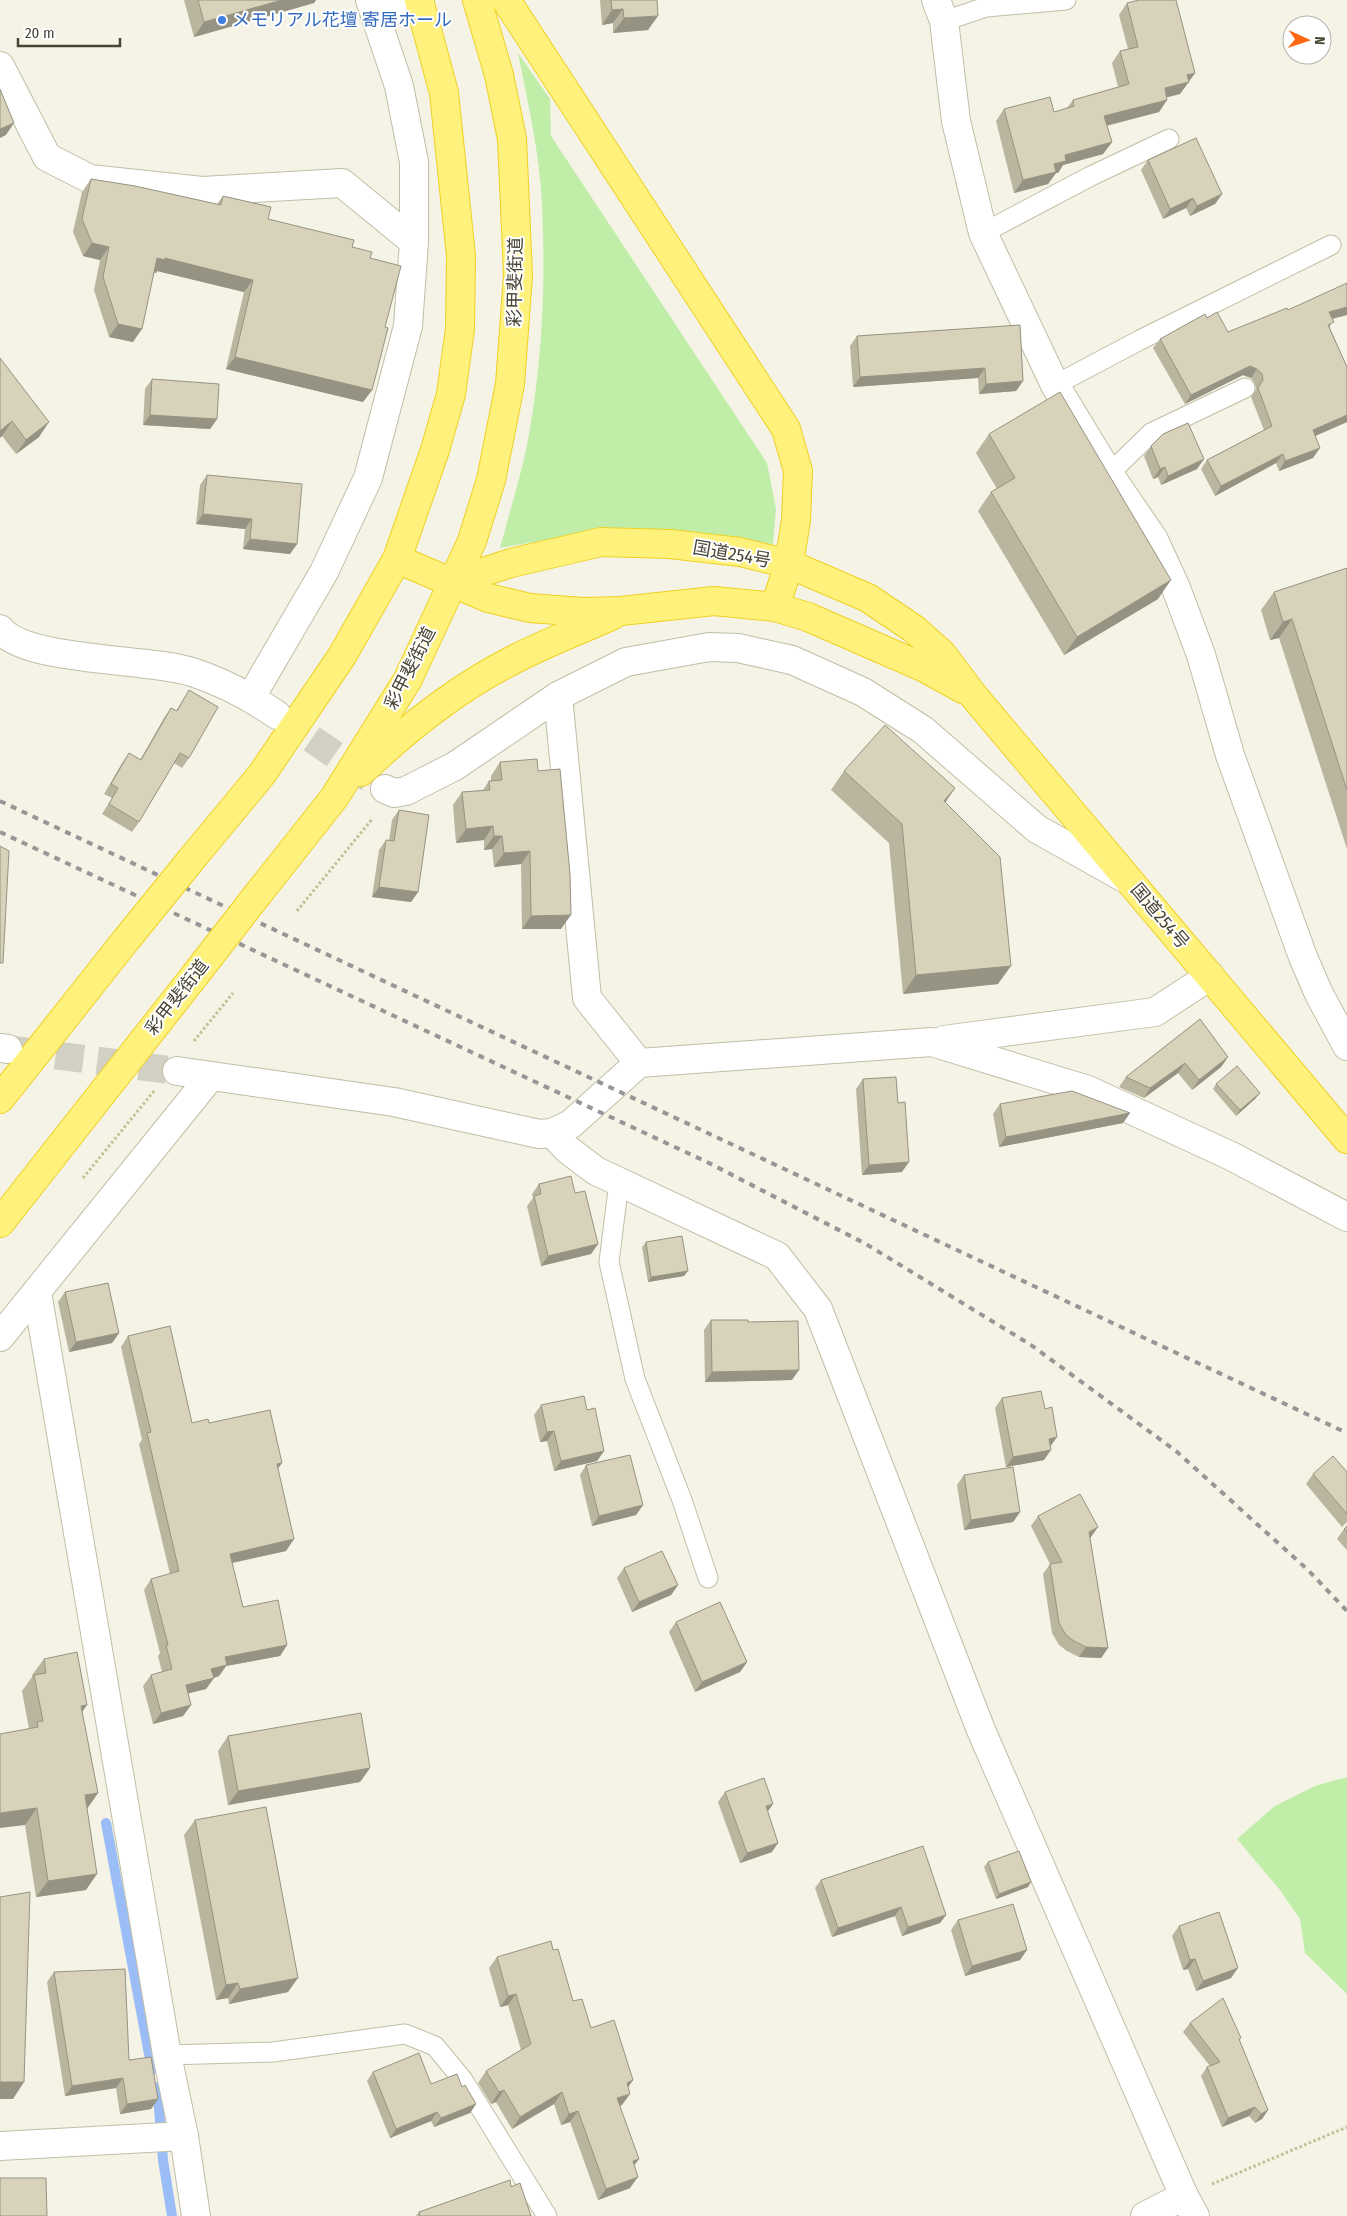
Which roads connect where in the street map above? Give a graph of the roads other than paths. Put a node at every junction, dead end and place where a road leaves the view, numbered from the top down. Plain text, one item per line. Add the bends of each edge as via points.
1 (477, 0) edge
2 (506, 0) edge
3 (1066, 0) edge
4 (420, 1) edge
5 (374, 8) edge
6 (940, 10) edge
7 (0, 66) edge
8 (1169, 139) dead end
9 (983, 232) junction
10 (414, 242) junction
11 (1331, 245) dead end
12 (1055, 385) junction
13 (1245, 388) dead end
14 (1109, 474) junction
15 (397, 559) junction
16 (789, 564) junction
17 (452, 582) junction
18 (775, 607) junction
19 (621, 611) junction
20 (0, 629) edge
21 (972, 694) junction
22 (558, 696) junction
23 (251, 697) junction
24 (278, 715) tunnel mouth
25 (390, 791) tunnel mouth
26 (334, 798) junction
27 (1130, 881) junction
28 (1210, 976) junction
29 (932, 1042) junction
30 (1347, 1046) edge
31 (639, 1063) junction
32 (177, 1071) tunnel mouth
33 (211, 1076) junction
34 (0, 1099) edge
35 (552, 1133) junction
36 (1347, 1139) edge
37 (619, 1182) junction
38 (1347, 1217) edge
39 (0, 1223) edge
40 (37, 1292) junction
41 (0, 1337) edge
42 (708, 1578) dead end
43 (167, 2055) junction
44 (184, 2136) junction
45 (0, 2146) edge
46 (1189, 2206) edge
47 (196, 2216) edge
48 (547, 2216) edge
49 (1145, 2216) edge

1 - 17 highway, 彩甲斐街道 via 499,75 512,139 518,275 510,384 491,480 472,541
2 - 16 highway via 786,429 798,471 796,520
3 - 6 lane
4 - 5 street
4 - 15 highway via 444,93 461,256 460,329 451,394
5 - 10 street via 399,86 414,162
6 - 9 street via 956,121
7 - 10 street via 47,157 90,179 202,191 342,183
8 - 9 lane
9 - 12 street
10 - 23 street via 408,326 368,478 324,572
11 - 12 lane
12 - 14 street
13 - 14 lane via 1151,433
14 - 30 street via 1154,540 1176,588 1201,655 1230,755 1303,957
15 - 17 highway, 国道254号
15 - 34 highway, bridge via 342,656 262,774
16 - 17 highway, 国道254号 via 740,552 670,544 601,542 512,563
16 - 18 highway
16 - 21 highway, 国道254号 via 868,598 914,629 942,654
17 - 19 highway, 国道254号 via 488,598 530,608
17 - 26 highway, 彩甲斐街道 via 408,679
18 - 19 highway, 国道254号 via 714,600
18 - 21 highway, 国道254号 via 808,617 925,668
19 - 26 highway via 515,659 464,688 386,748
20 - 23 street via 33,649 191,671
21 - 27 highway, 国道254号
22 - 25 street via 455,766 406,791
22 - 27 street via 626,662 709,646 738,648 792,660 863,692 923,730 1037,829
22 - 31 street via 587,998
23 - 24 street
26 - 39 highway, 彩甲斐街道, bridge
27 - 28 highway, 国道254号
28 - 29 street via 1155,1012
28 - 36 highway, 国道254号
29 - 31 street
29 - 38 street via 1088,1090 1231,1156
31 - 35 street via 570,1124
32 - 33 street
33 - 35 street via 394,1102 526,1132
33 - 40 street
35 - 37 street via 596,1171
37 - 42 lane via 609,1262 635,1379
37 - 46 street via 777,1256 818,1309 981,1730
40 - 41 street
40 - 43 street
43 - 44 street
43 - 48 lane via 273,2052 405,2034 435,2046 463,2080
44 - 45 street
44 - 47 street
46 - 49 street

